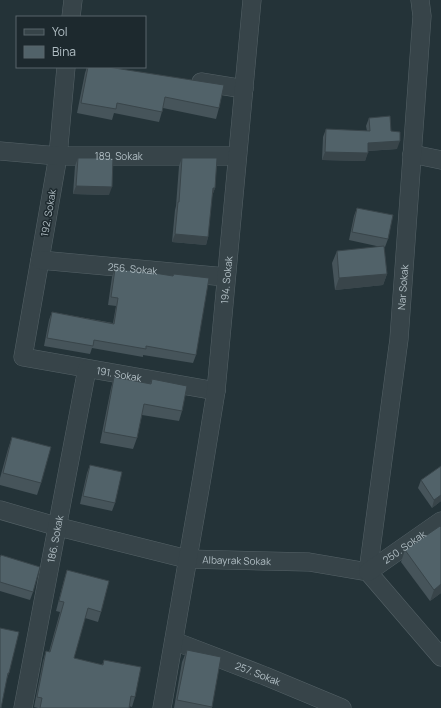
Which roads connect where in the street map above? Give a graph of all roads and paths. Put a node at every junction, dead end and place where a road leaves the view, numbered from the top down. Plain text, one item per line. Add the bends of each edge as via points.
1 (73, 0) edge
2 (252, 0) edge
3 (420, 0) edge
4 (71, 16) edge
5 (66, 68) edge
6 (182, 79) edge
7 (244, 89) junction
8 (0, 151) edge
9 (412, 154) junction
10 (58, 156) junction
11 (237, 156) junction
12 (441, 160) edge
13 (40, 260) junction
14 (226, 277) junction
15 (23, 357) joint
16 (87, 369) junction
17 (216, 391) junction
18 (0, 510) edge
19 (441, 522) edge
20 (58, 527) junction
21 (187, 559) junction
22 (368, 572) junction
23 (174, 641) junction
24 (441, 657) edge
25 (24, 708) edge
26 (162, 708) edge
27 (342, 708) edge

1 - 4 street
2 - 7 street, 194. Sokak
3 - 9 street, Nar Sokak via 422,16
5 - 10 street, 192. Sokak
6 - 7 street
7 - 11 street, 194. Sokak
8 - 10 street, 189. Sokak
9 - 12 street
9 - 22 street, Nar Sokak via 399,339
10 - 11 street, 189. Sokak
10 - 13 street, 192. Sokak
11 - 14 street, 194. Sokak
13 - 14 street, 256. Sokak
13 - 15 street, 192. Sokak
14 - 17 street, 194. Sokak
15 - 16 street, 191. Sokak
16 - 17 street, 191. Sokak
16 - 20 street, 186. Sokak
17 - 21 street, 194. Sokak
18 - 20 street, Albayrak Sokak
19 - 22 street, 250. Sokak
20 - 21 street, Albayrak Sokak
20 - 25 street, 186. Sokak
21 - 22 street, Albayrak Sokak via 309,562
21 - 23 street, 194. Sokak
22 - 24 street
23 - 26 street, 194. Sokak
23 - 27 street, 257. Sokak

